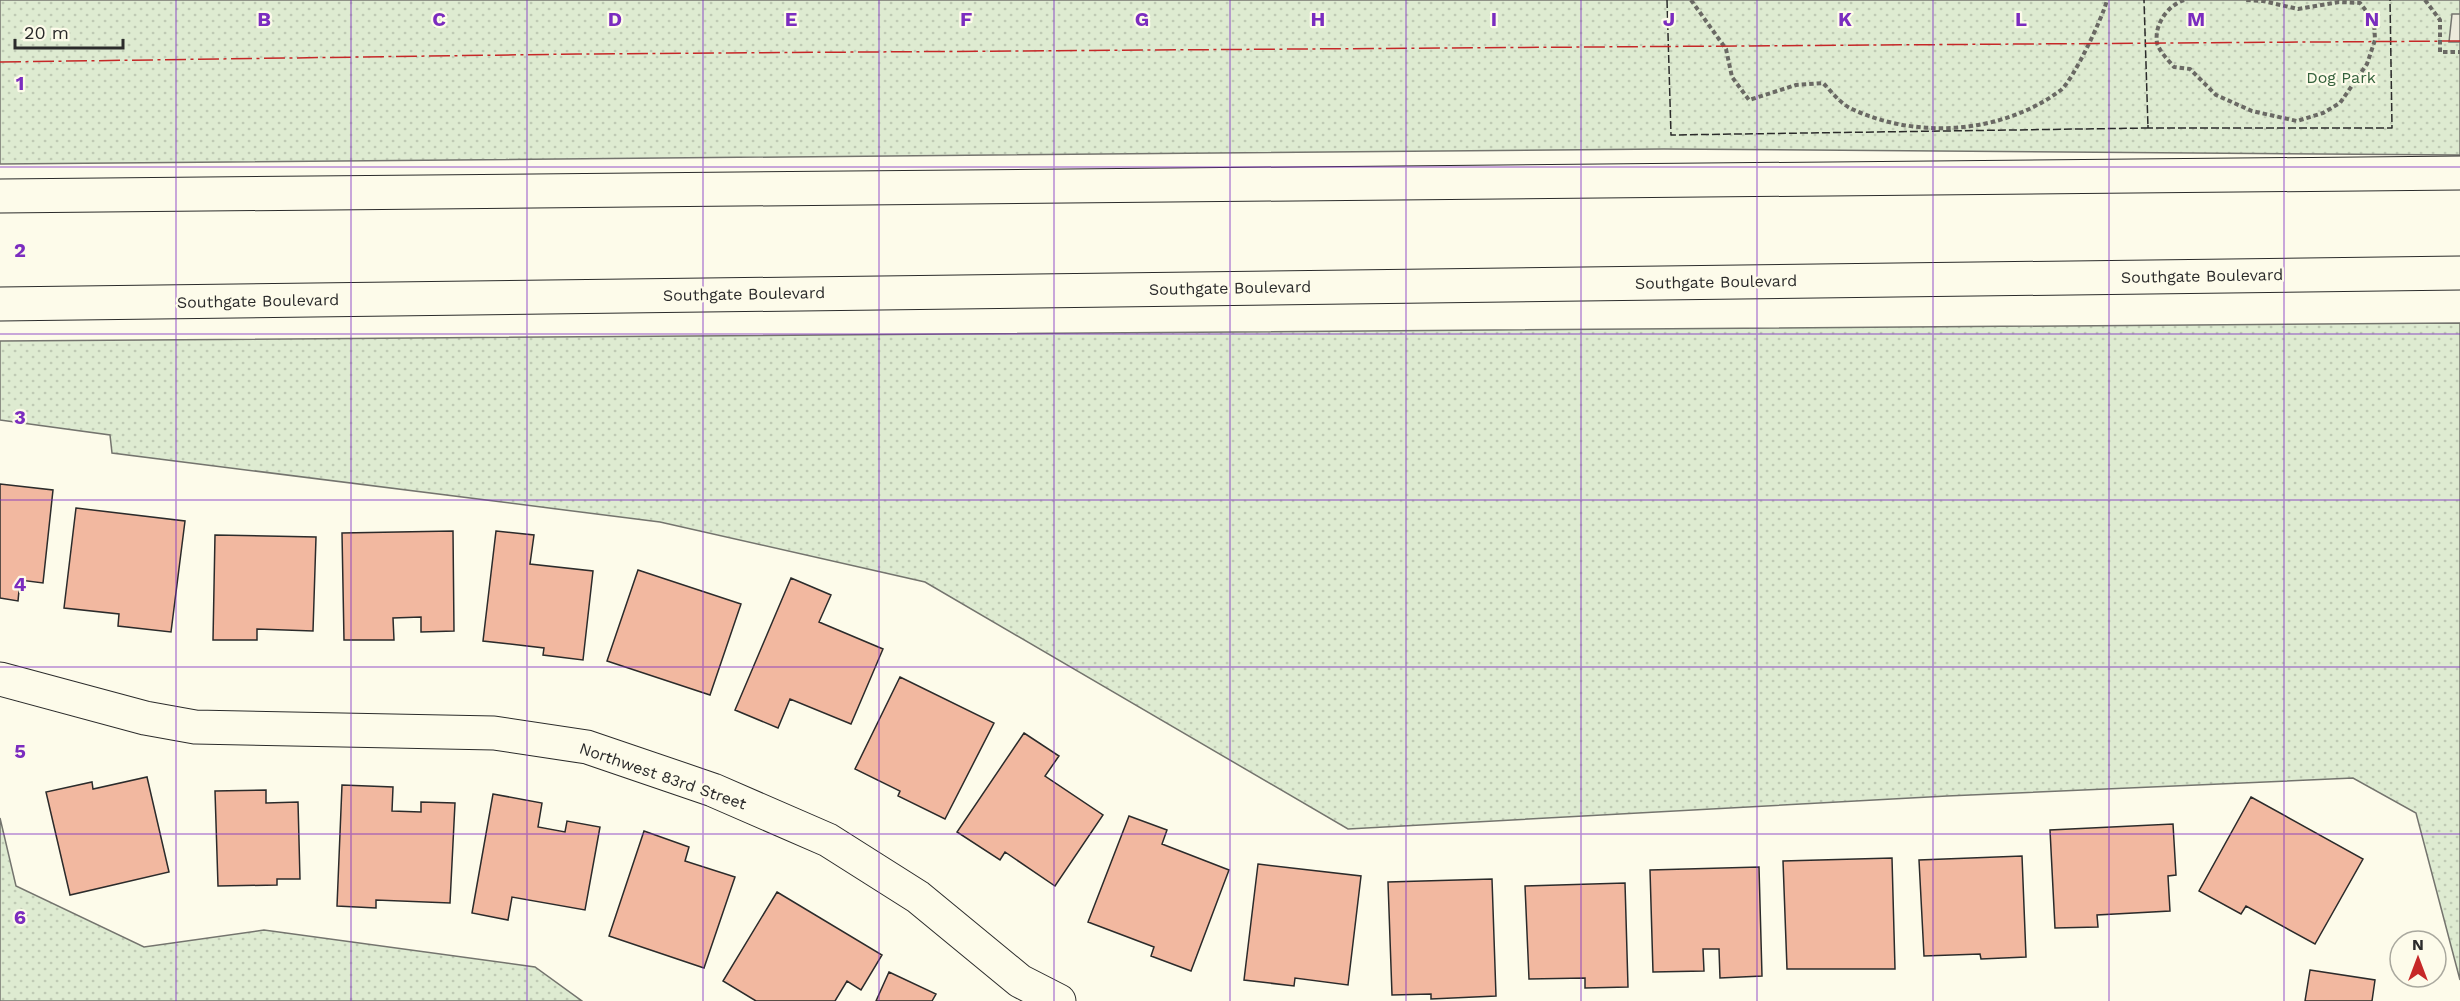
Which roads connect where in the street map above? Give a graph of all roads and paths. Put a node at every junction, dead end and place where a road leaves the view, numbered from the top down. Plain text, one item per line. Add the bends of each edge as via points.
1 (1691, 0) edge
2 (2107, 0) edge
3 (2184, 0) edge
4 (2245, 0) edge
5 (2425, 0) edge
6 (2321, 2) edge
7 (2460, 52) edge
8 (2460, 174) edge
9 (0, 196) edge
10 (2460, 273) edge
11 (0, 304) edge
12 (0, 679) edge
13 (1059, 1001) edge

1 - 2 path via 1726,49 1732,77 1749,100 1796,85 1823,83 1848,108 1907,126 1975,127 2007,118 2063,88
3 - 6 path via 2176,2 2157,26 2157,44 2174,67 2190,69 2216,96 2233,104 2297,121 2340,103 2367,64 2375,40 2374,21 2360,3
4 - 6 path via 2298,9
5 - 7 path via 2440,20 2440,52
8 - 9 main road
10 - 11 main road, Southgate Boulevard
12 - 13 main road, Northwest 83rd Street via 195,727 494,733 587,747 712,790 828,840 918,897 1020,981

